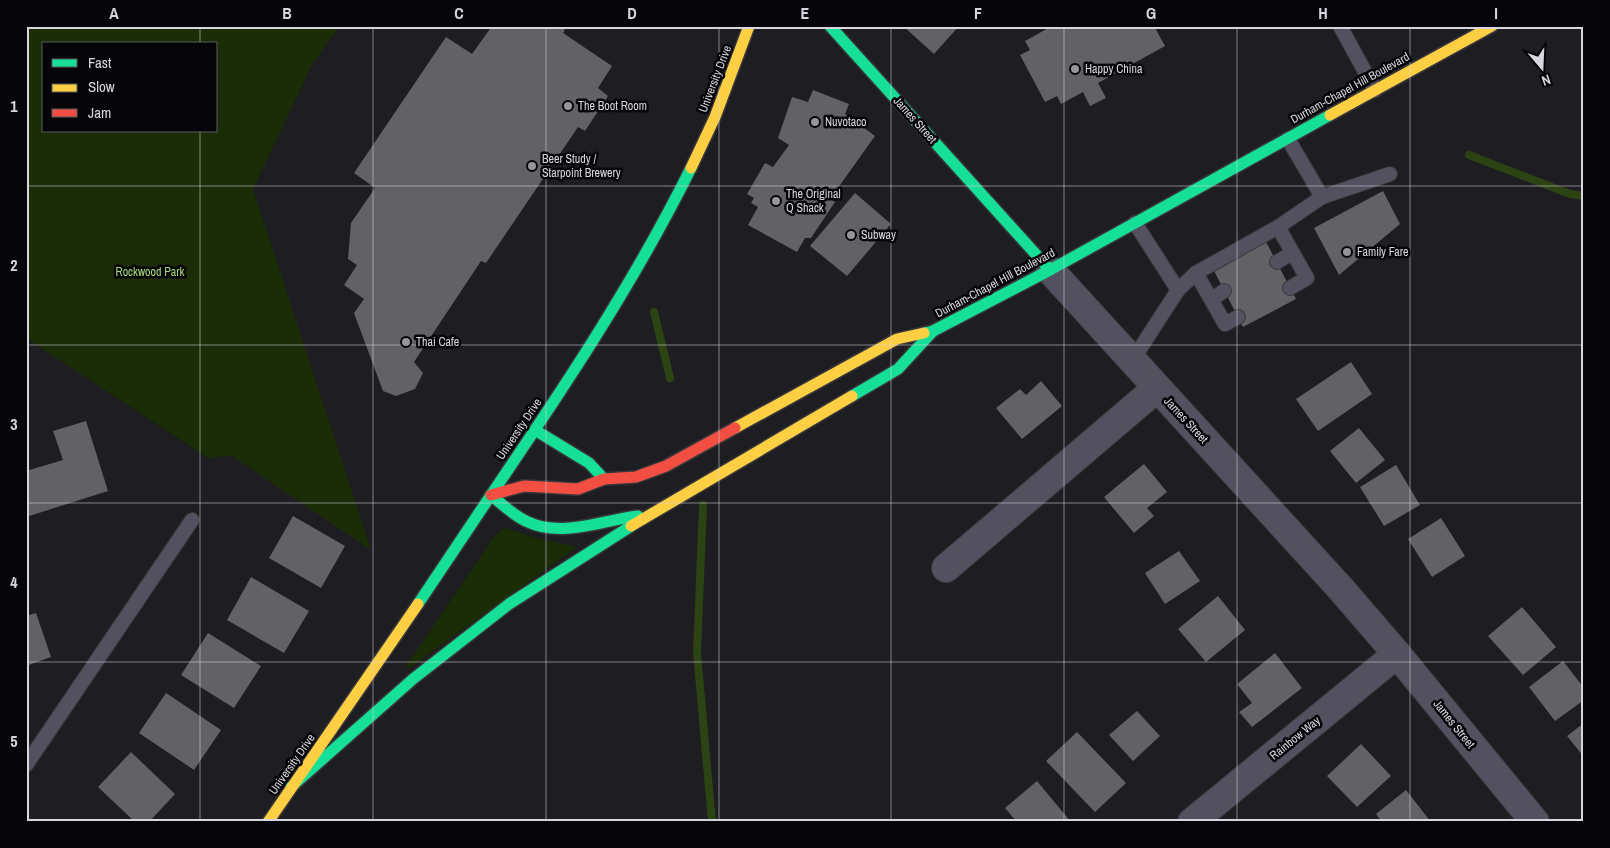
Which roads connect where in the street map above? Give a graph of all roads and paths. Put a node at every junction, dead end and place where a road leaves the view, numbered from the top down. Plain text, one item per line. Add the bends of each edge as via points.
1 (749, 26) edge
2 (830, 26) edge
3 (1340, 26) edge
4 (1486, 28) edge
5 (1375, 90) junction
6 (1288, 139) junction
7 (1390, 174) dead end
8 (1322, 197) junction
9 (1135, 223) junction
10 (1278, 227) junction
11 (1292, 253) junction
12 (1277, 262) dead end
13 (1050, 270) junction
14 (1196, 273) junction
15 (1290, 288) dead end
16 (1178, 290) junction
17 (1224, 291) dead end
18 (1212, 299) junction
19 (1238, 317) dead end
20 (933, 331) junction
21 (1132, 361) junction
22 (1157, 388) junction
23 (536, 430) junction
24 (604, 479) junction
25 (491, 495) junction
26 (651, 514) junction
27 (192, 520) dead end
28 (946, 568) dead end
29 (1397, 654) junction
30 (26, 765) edge
31 (291, 788) junction
32 (268, 822) edge
33 (1192, 822) edge
34 (1534, 822) edge

1 - 23 main road, University Drive via 721,104 680,190 620,298
2 - 13 main road, James Street
3 - 5 lane
4 - 5 main road, Durham-Chapel Hill Boulevard
5 - 6 main road, Durham-Chapel Hill Boulevard
6 - 8 lane
6 - 9 main road, Durham-Chapel Hill Boulevard
7 - 8 lane
8 - 10 lane
9 - 13 main road, Durham-Chapel Hill Boulevard
9 - 16 lane
10 - 11 lane
10 - 14 lane
11 - 12 lane
11 - 15 lane via 1307,278
13 - 20 main road, Durham-Chapel Hill Boulevard
13 - 21 street, James Street
14 - 16 lane
14 - 18 lane
16 - 21 lane
17 - 18 lane
18 - 19 lane via 1225,324
20 - 24 main road, Durham-Chapel Hill Boulevard via 897,339 666,466 636,477
20 - 26 main road via 898,370
21 - 22 street, James Street
22 - 28 street
22 - 29 street, James Street
23 - 24 main road via 589,463
23 - 25 main road, University Drive
24 - 25 main road, Durham-Chapel Hill Boulevard via 578,489 524,486
25 - 26 main road via 530,524 548,528 567,529
25 - 31 main road, University Drive
26 - 31 main road via 509,604 462,639
27 - 30 lane
29 - 33 street, Rainbow Way
29 - 34 street, James Street
31 - 32 main road, University Drive

